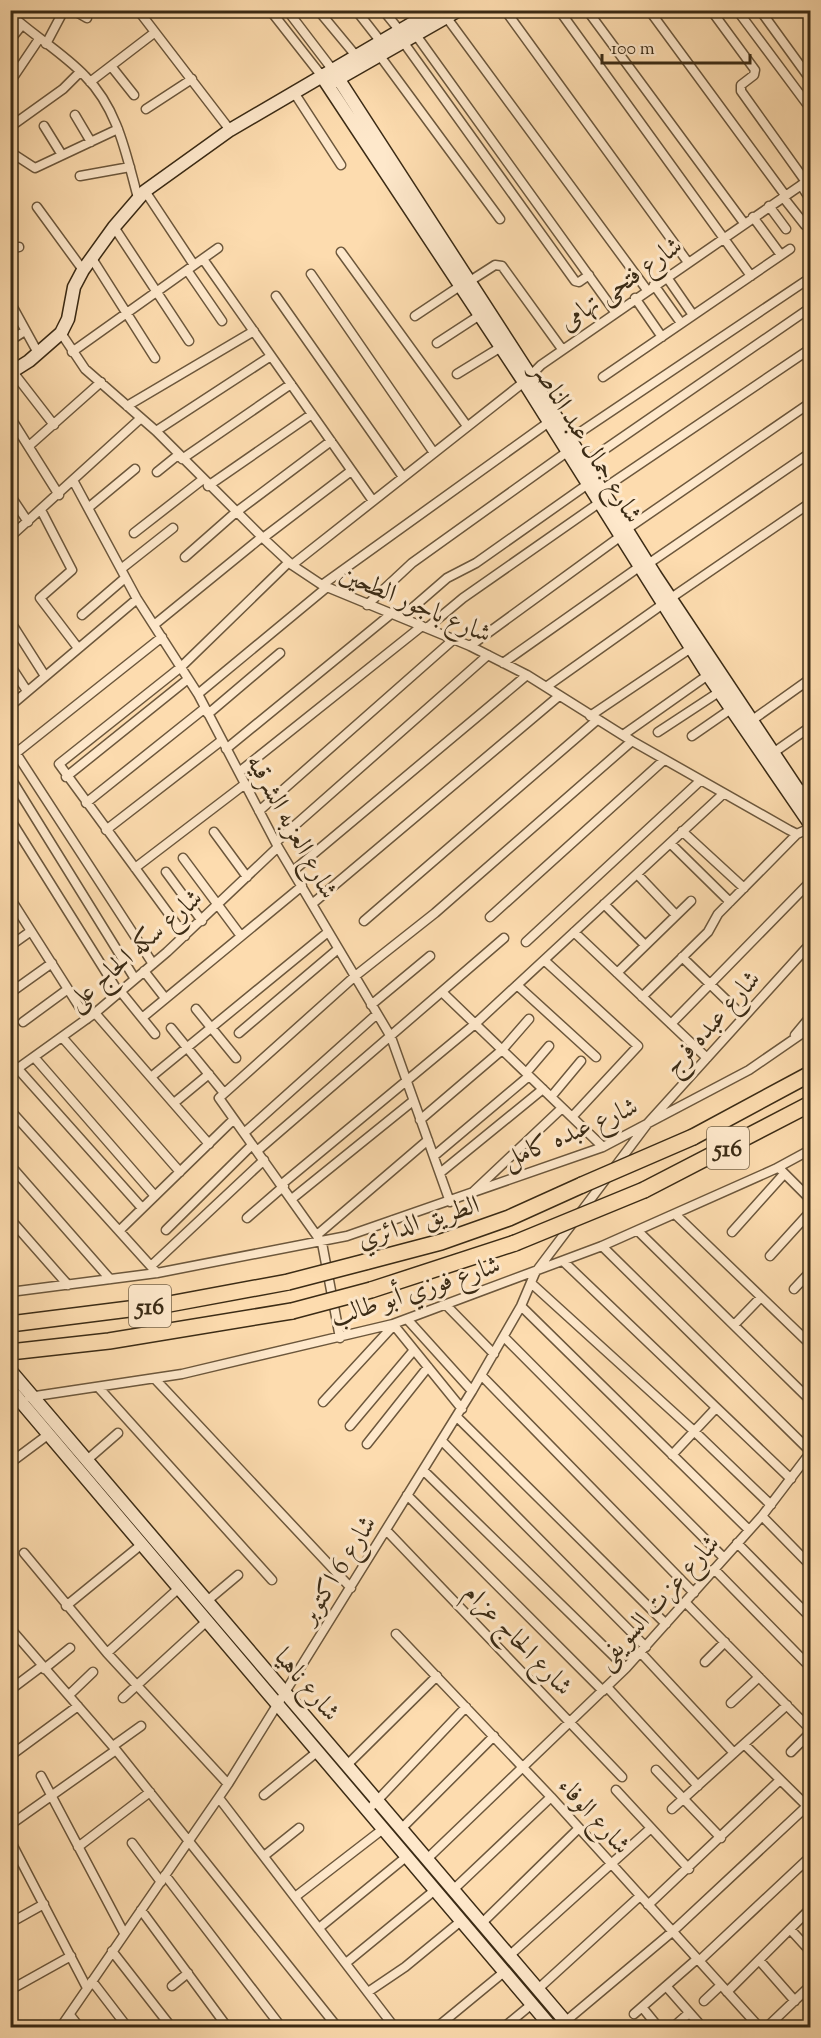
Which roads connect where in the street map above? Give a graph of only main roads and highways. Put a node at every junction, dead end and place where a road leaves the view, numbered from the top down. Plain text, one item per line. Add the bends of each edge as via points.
1 (810, 1059) edge
2 (804, 1078) edge
3 (810, 1104) edge
4 (10, 1324) edge
5 (14, 1352) edge

1 - 2 highway
2 - 4 highway, الطريق الدائري / 516, bridge via 693,1137 509,1218 441,1242 288,1282 169,1304
3 - 5 highway, الطريق الدائري / 516, bridge via 644,1190 515,1243 371,1290 292,1311

